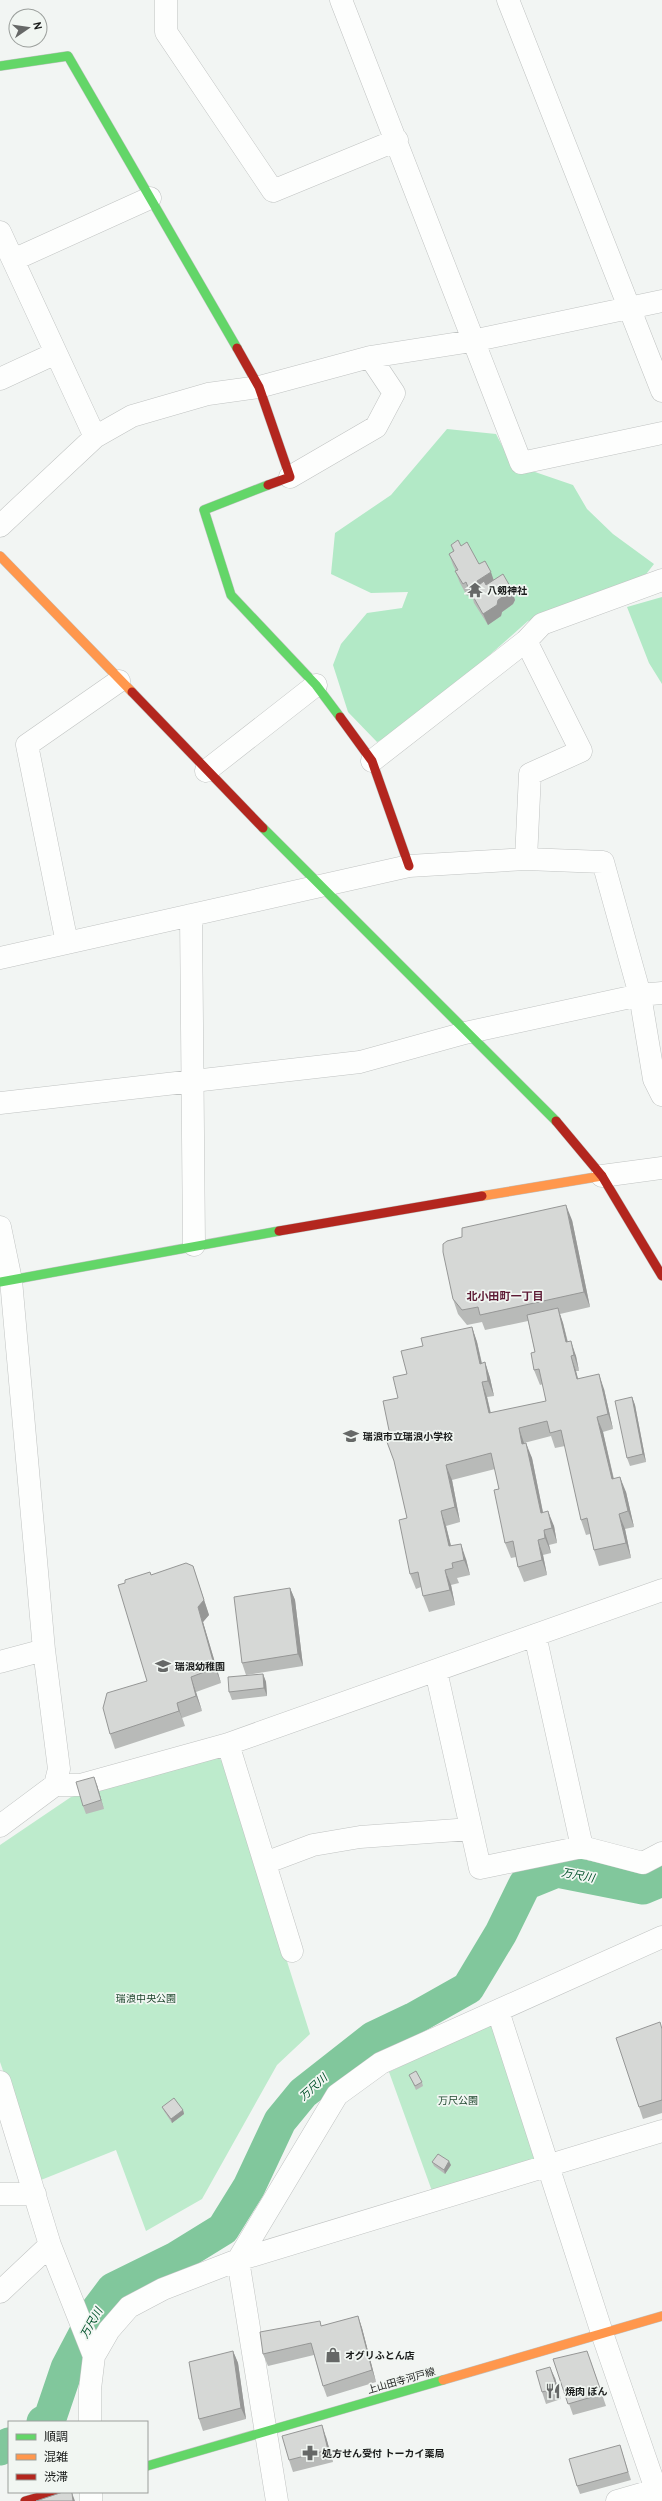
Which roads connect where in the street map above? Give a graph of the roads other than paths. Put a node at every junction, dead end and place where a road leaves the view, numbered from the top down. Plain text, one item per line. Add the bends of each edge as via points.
1 (166, 0) edge
2 (341, 0) edge
3 (508, 0) edge
4 (0, 66) edge
5 (397, 140) junction
6 (150, 198) junction
7 (0, 232) edge
8 (13, 260) junction
9 (662, 301) edge
10 (629, 307) junction
11 (472, 341) junction
12 (56, 353) junction
13 (370, 357) junction
14 (0, 379) edge
15 (258, 387) junction
16 (662, 391) edge
17 (662, 433) edge
18 (95, 437) junction
19 (290, 477) junction
20 (0, 526) edge
21 (0, 556) edge
22 (662, 580) edge
23 (526, 641) junction
24 (119, 681) junction
25 (316, 685) junction
26 (372, 761) junction
27 (206, 771) junction
28 (526, 859) junction
29 (409, 866) junction
30 (318, 886) junction
31 (191, 915) junction
32 (67, 943) junction
33 (0, 958) edge
34 (662, 993) edge
35 (640, 995) junction
36 (465, 1033) junction
37 (192, 1080) junction
38 (662, 1095) edge
39 (0, 1103) edge
40 (662, 1168) edge
41 (602, 1176) junction
42 (0, 1227) edge
43 (194, 1245) junction
44 (662, 1276) edge
45 (6, 1281) edge
46 (662, 1590) edge
47 (535, 1635) junction
48 (44, 1650) junction
49 (0, 1662) edge
50 (436, 1672) junction
51 (228, 1744) junction
52 (55, 1785) junction
53 (0, 1826) edge
54 (471, 1829) junction
55 (582, 1847) junction
56 (662, 1853) edge
57 (265, 1864) junction
58 (662, 1937) edge
59 (292, 1951) dead end
60 (498, 2011) junction
61 (0, 2082) edge
62 (662, 2131) edge
63 (548, 2165) junction
64 (0, 2194) edge
65 (35, 2194) junction
66 (50, 2245) junction
67 (238, 2260) junction
68 (0, 2292) edge
69 (662, 2316) edge
70 (602, 2333) junction
71 (94, 2356) junction
72 (90, 2421) edge
73 (264, 2432) junction
74 (148, 2466) edge
75 (53, 2493) edge
76 (659, 2493) edge
77 (25, 2501) edge
78 (277, 2501) edge
79 (618, 2501) edge

1 - 5 street via 166,32 273,191
2 - 5 street
3 - 10 street
4 - 6 street via 68,56
5 - 11 street
6 - 8 street
6 - 15 street
7 - 8 street
8 - 12 street
9 - 10 street
10 - 11 street
10 - 16 street
11 - 13 street
11 - 17 street via 521,463
12 - 14 street
12 - 18 street
13 - 15 street
13 - 19 street via 394,393 376,427
15 - 18 street via 208,394 132,416
15 - 19 street
18 - 20 street
19 - 25 street via 204,510 232,595
21 - 24 street
22 - 23 street via 542,624
23 - 26 street
23 - 28 street via 581,751 530,774
24 - 27 street
24 - 32 street via 27,745
25 - 26 street
25 - 27 street
26 - 29 street
27 - 30 street
28 - 29 street
28 - 35 street via 603,862
29 - 30 street
30 - 31 street
30 - 36 street
31 - 32 street
31 - 37 street
32 - 33 street
34 - 35 street
35 - 36 street
35 - 38 street via 654,1079
36 - 37 street via 360,1062
36 - 41 street via 559,1124
37 - 39 street
37 - 43 street
40 - 41 street
41 - 43 street
41 - 44 street
42 - 45 street
43 - 45 street
45 - 48 street
46 - 47 street
47 - 50 street
47 - 55 street
48 - 49 street
48 - 52 street via 59,1769
50 - 51 street
50 - 54 street
51 - 52 street via 80,1785
51 - 57 street
52 - 53 street
54 - 55 street via 480,1868
54 - 57 street via 360,1837 313,1845
55 - 56 street via 643,1863
57 - 59 street
58 - 60 street
60 - 63 street
60 - 67 street via 381,2063 337,2095
61 - 65 street
62 - 63 street
63 - 67 street
63 - 70 street
64 - 65 street
65 - 66 street
66 - 68 street
66 - 71 street
67 - 71 street via 163,2289 129,2307 109,2330
67 - 73 street
69 - 70 street, 上山田寺河戸線
70 - 73 street, 上山田寺河戸線
70 - 76 street
71 - 72 street
73 - 74 street, 上山田寺河戸線
73 - 78 street
75 - 77 street
76 - 79 street

